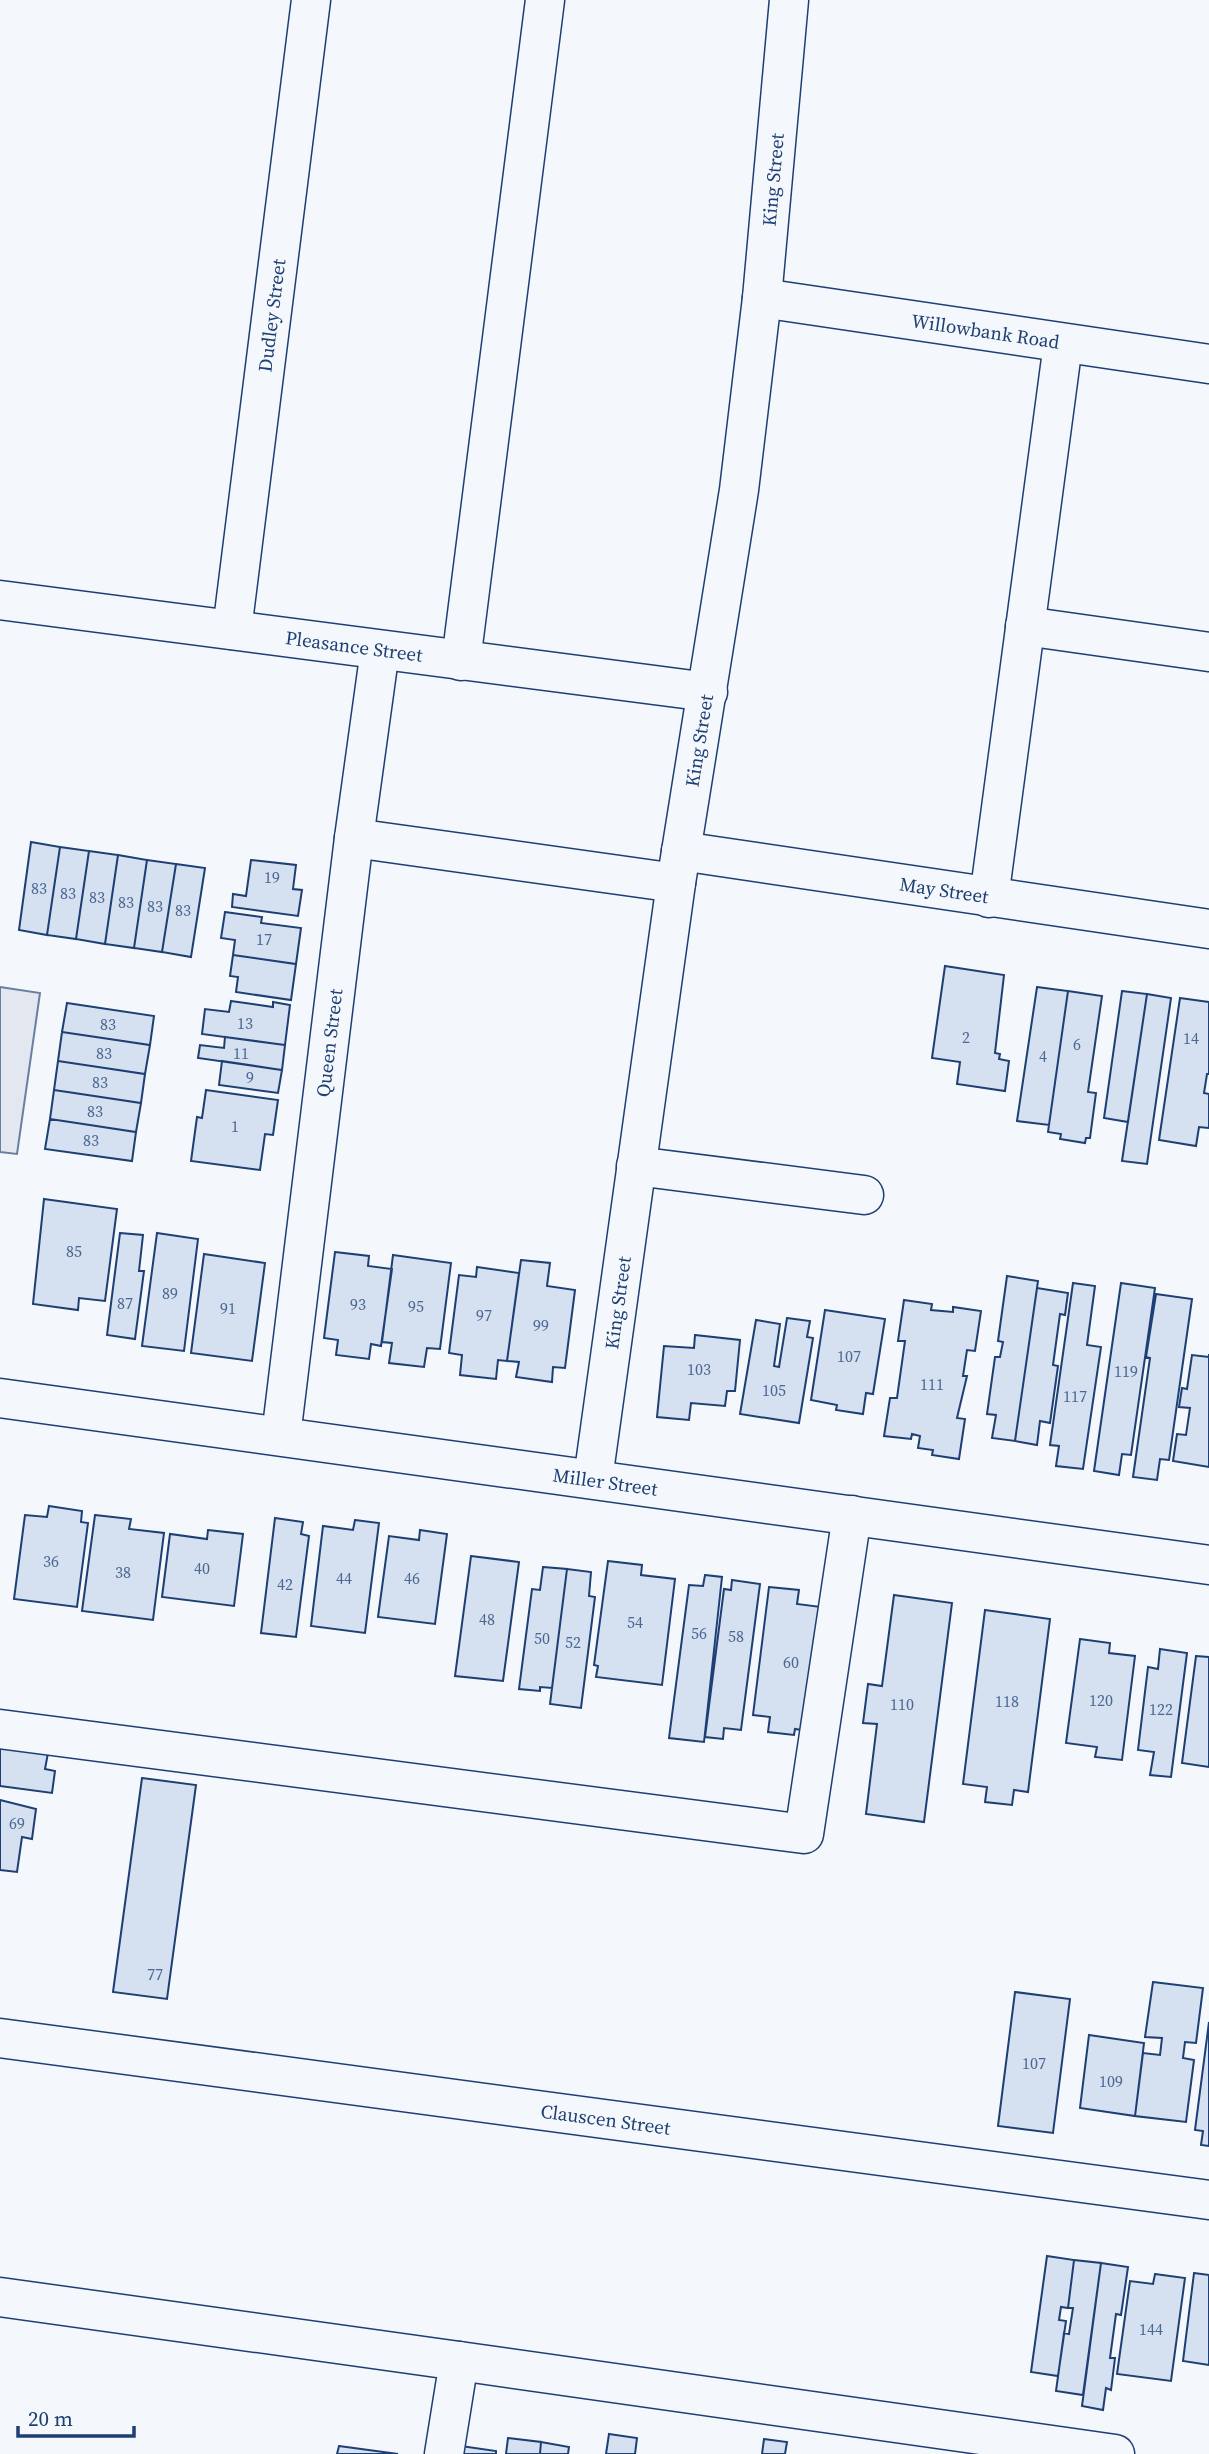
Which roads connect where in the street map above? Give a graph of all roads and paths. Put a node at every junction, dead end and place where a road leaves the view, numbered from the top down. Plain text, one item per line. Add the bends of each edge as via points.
1 (311, 0) edge
2 (545, 0) edge
3 (789, 0) edge
4 (762, 298) junction
5 (1063, 344) junction
6 (1209, 364) edge
7 (0, 600) edge
8 (1025, 626) junction
9 (232, 630) junction
10 (380, 650) junction
11 (1209, 652) edge
12 (461, 661) junction
13 (708, 692) junction
14 (354, 838) junction
15 (679, 867) junction
16 (989, 898) junction
17 (1209, 929) edge
18 (636, 1166) junction
19 (864, 1195) dead end
20 (0, 1398) edge
21 (281, 1436) junction
22 (593, 1479) junction
23 (852, 1515) junction
24 (1209, 1565) edge
25 (0, 1729) edge
26 (0, 2038) edge
27 (1209, 2200) edge
28 (0, 2297) edge
29 (459, 2361) junction
30 (444, 2454) edge
31 (1115, 2454) edge

1 - 9 street, Dudley Street
2 - 12 street
3 - 4 street, King Street
4 - 5 street, Willowbank Road
4 - 13 street, King Street
5 - 6 street, Willowbank Road
5 - 8 street
7 - 9 street, Pleasance Street
8 - 11 street
8 - 16 street
9 - 10 street, Pleasance Street
10 - 12 street, Pleasance Street
10 - 14 street, Queen Street
12 - 13 street, Pleasance Street
13 - 15 street, King Street
14 - 15 street, May Street
14 - 21 street, Queen Street
15 - 16 street, May Street
15 - 18 street, King Street
16 - 17 street, May Street
18 - 19 street
18 - 22 street, King Street
20 - 21 street, Miller Street
21 - 22 street, Miller Street
22 - 23 street, Miller Street
23 - 24 street, Miller Street
23 - 25 street via 804,1834
26 - 27 street, Clauscen Street
28 - 29 street
29 - 30 street
29 - 31 street

